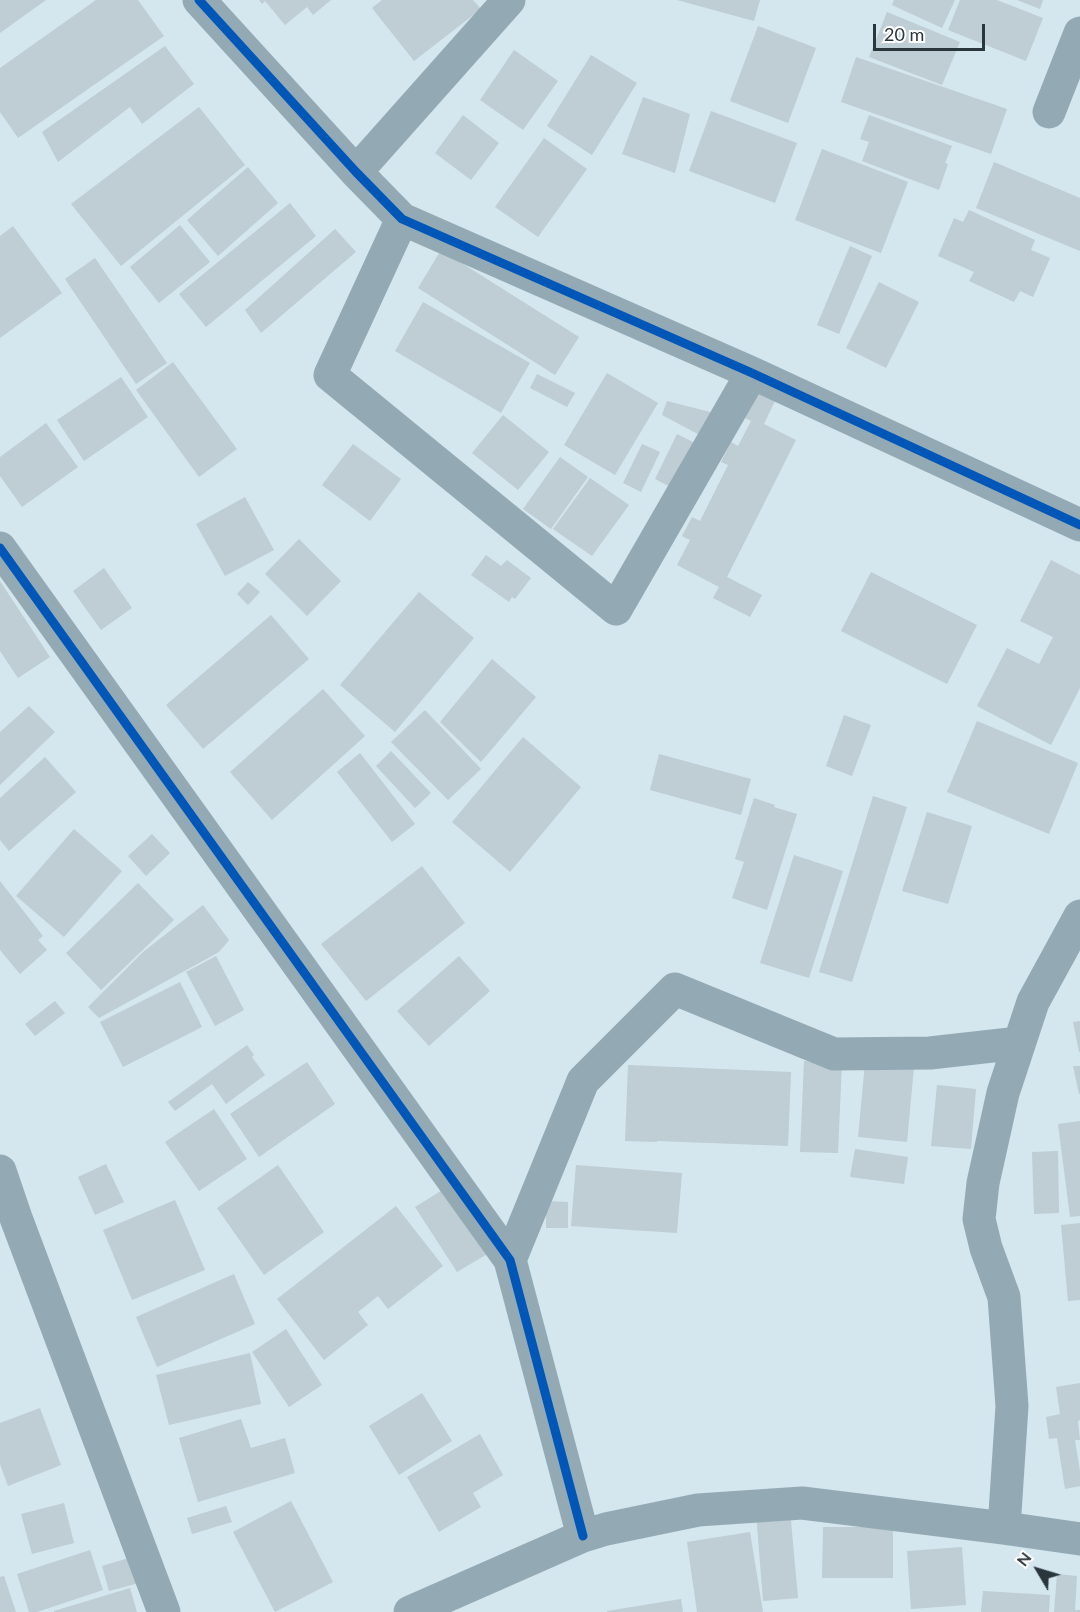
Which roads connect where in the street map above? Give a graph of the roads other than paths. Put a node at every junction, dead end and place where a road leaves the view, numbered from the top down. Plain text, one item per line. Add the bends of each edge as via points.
1 (200, 0) edge
2 (509, 0) edge
3 (1080, 33) edge
4 (1049, 112) dead end
5 (356, 172) junction
6 (402, 219) junction
7 (752, 373) junction
8 (1080, 525) edge
9 (0, 548) edge
10 (1080, 916) edge
11 (1020, 1043) junction
12 (0, 1171) edge
13 (510, 1260) junction
14 (1004, 1528) junction
15 (583, 1536) junction
16 (1080, 1539) edge
17 (164, 1612) edge
18 (410, 1612) edge

1 - 5 street
2 - 5 street
3 - 4 street
5 - 6 street
6 - 7 street
6 - 7 street via 330,375 616,609
7 - 8 street
9 - 13 street
10 - 11 street via 1033,1002
11 - 13 street via 930,1053 834,1054 675,989 583,1081
11 - 14 street via 1003,1093 979,1219 1004,1297 1012,1406
12 - 17 street
13 - 15 street
14 - 15 street via 802,1503 698,1510
14 - 16 street
15 - 18 street

